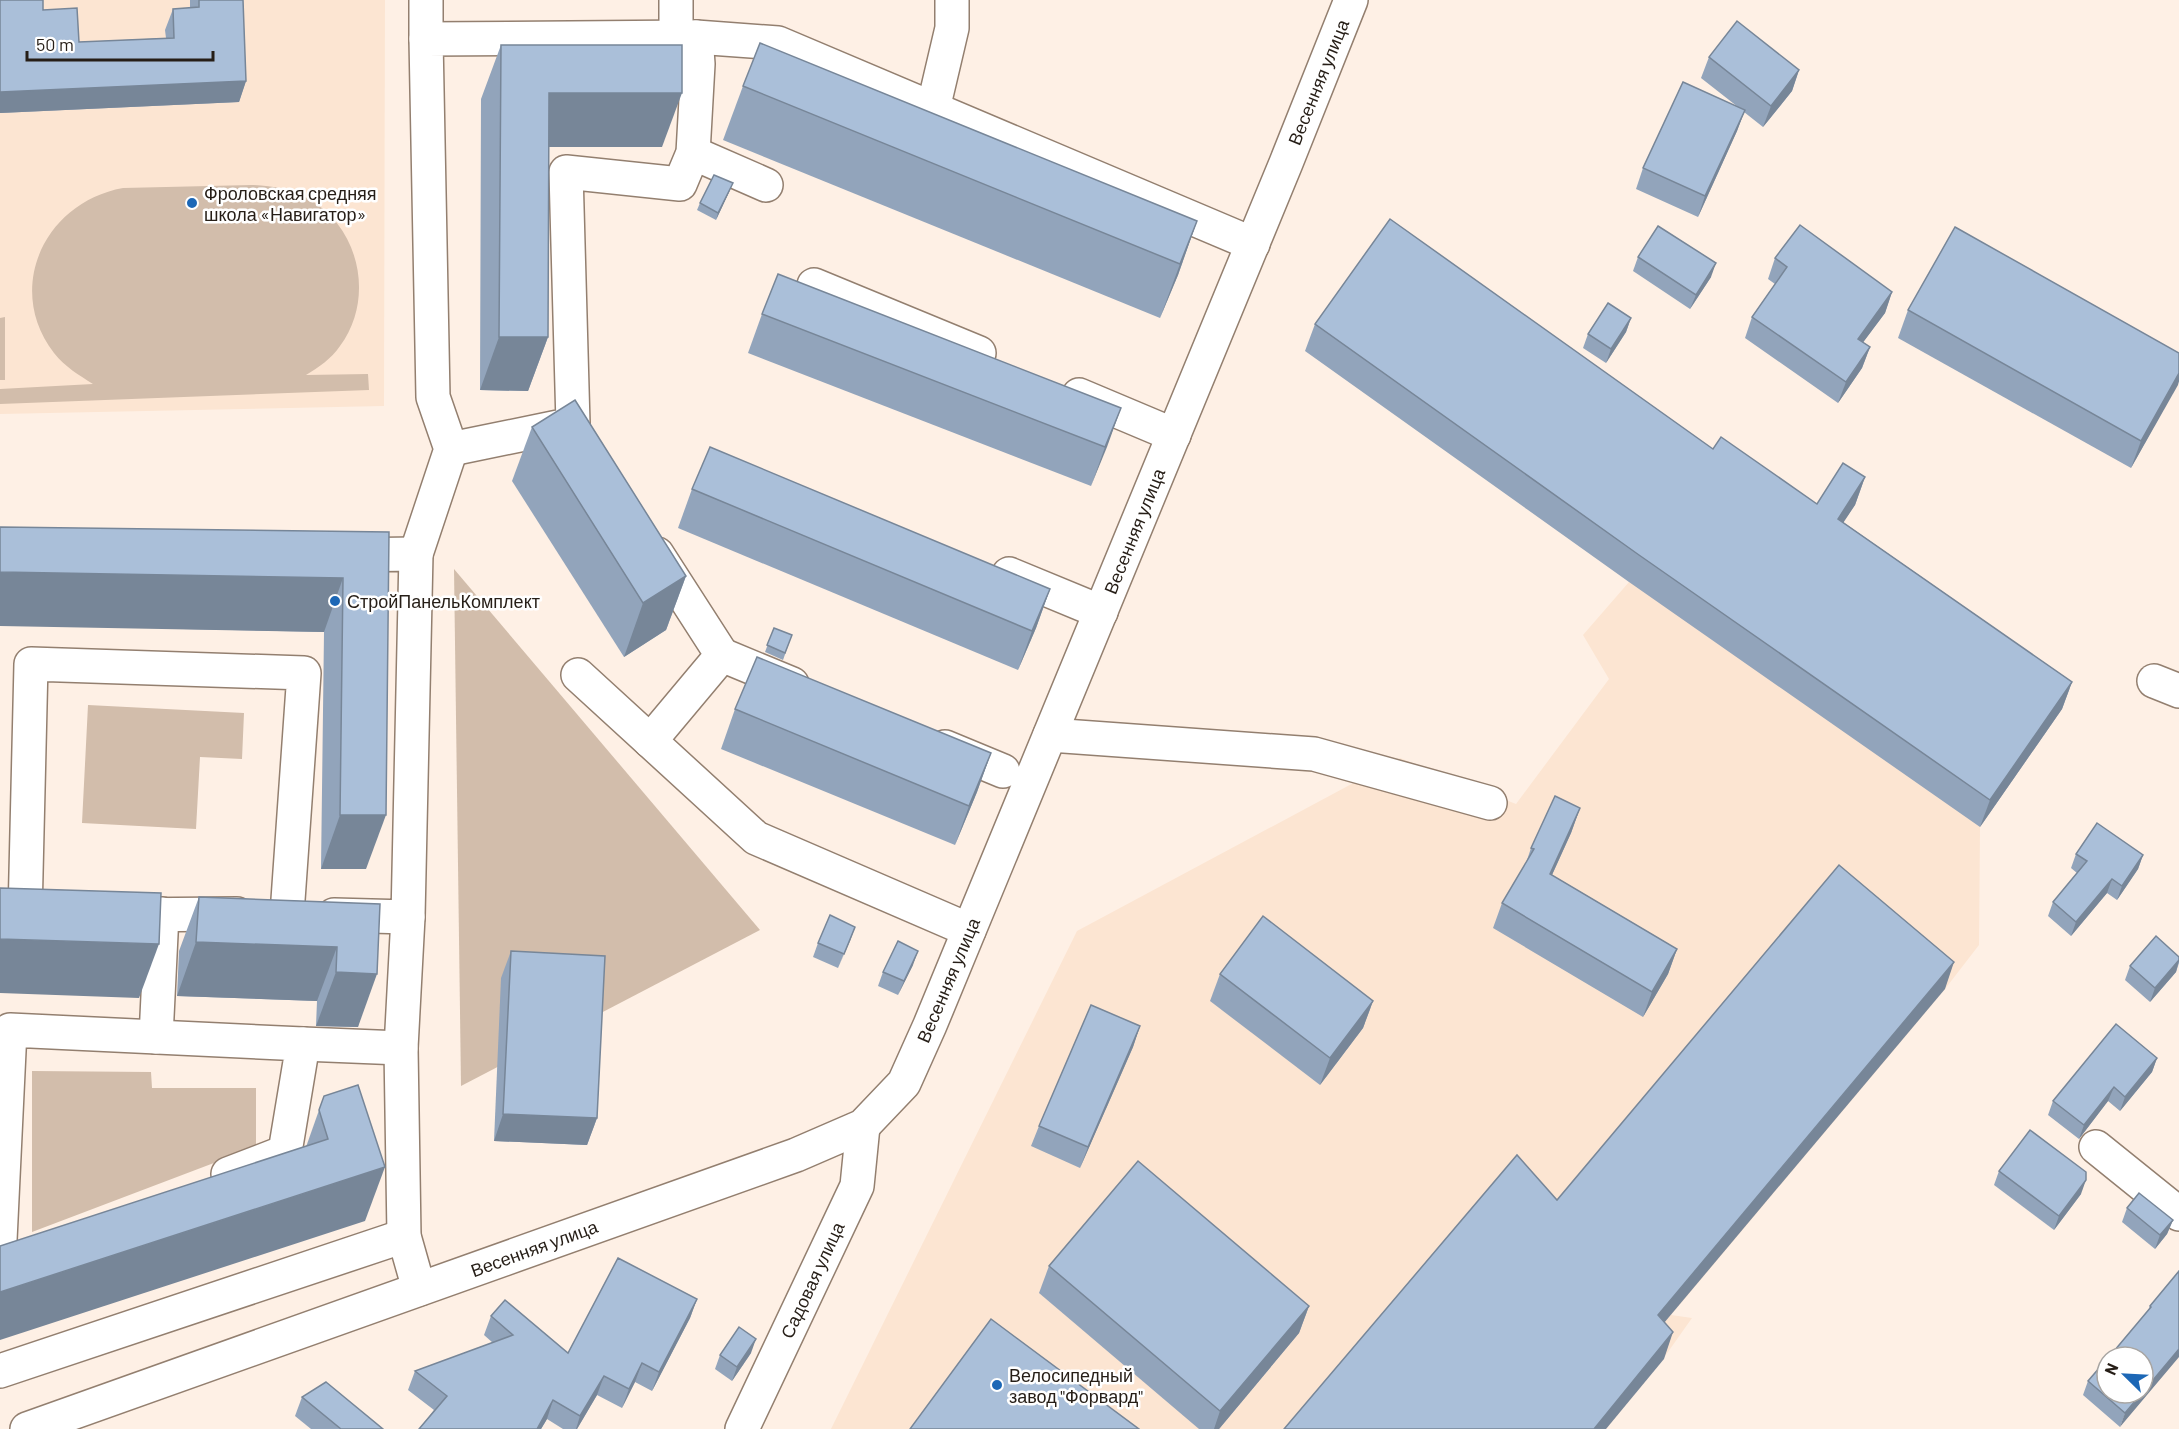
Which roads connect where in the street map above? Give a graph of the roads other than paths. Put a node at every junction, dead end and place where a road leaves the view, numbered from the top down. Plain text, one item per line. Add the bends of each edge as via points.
1 (426, 0) edge
2 (676, 0) edge
3 (952, 0) edge
4 (1351, 0) edge
5 (686, 37) junction
6 (426, 39) junction
7 (933, 109) junction
8 (693, 153) junction
9 (766, 185) dead end
10 (1253, 244) junction
11 (814, 285) edge
12 (1002, 363) edge
13 (1046, 382) edge
14 (573, 424) junction
15 (1174, 435) junction
16 (451, 449) junction
17 (591, 453) edge
18 (640, 529) edge
19 (416, 554) junction
20 (309, 555) edge
21 (978, 561) edge
22 (1101, 612) junction
23 (722, 655) junction
24 (578, 675) dead end
25 (819, 695) edge
26 (917, 735) edge
27 (1050, 735) junction
28 (650, 741) junction
29 (1003, 771) dead end
30 (1490, 803) dead end
31 (13, 914) edge
32 (162, 914) junction
33 (287, 914) junction
34 (408, 917) junction
35 (969, 930) junction
36 (156, 1037) junction
37 (303, 1044) junction
38 (401, 1048) junction
39 (863, 1126) junction
40 (2096, 1147) dead end
41 (196, 1186) edge
42 (2179, 1214) edge
43 (404, 1236) junction
44 (10, 1247) edge
45 (419, 1289) junction
46 (0, 1371) edge
47 (27, 1429) edge
48 (742, 1429) edge

1 - 6 street
2 - 5 street
3 - 7 street via 952,28
4 - 10 street, Весенняя улица
5 - 6 street
5 - 7 street via 778,44
5 - 8 street via 698,64
6 - 16 street via 433,397
7 - 10 street
8 - 9 street
8 - 14 street via 680,184 566,172
10 - 15 street, Весенняя улица
11 - 12 street
13 - 15 street
14 - 16 street
14 - 17 street
15 - 22 street, Весенняя улица
16 - 19 street
18 - 23 street
19 - 20 street
19 - 34 street
21 - 22 street
22 - 27 street, Весенняя улица
23 - 25 street
23 - 28 street
24 - 28 street
26 - 29 street
27 - 30 street via 1314,754
27 - 35 street, Весенняя улица
28 - 35 street via 756,838
31 - 32 street
31 - 33 street via 31,664 304,673
32 - 33 street
32 - 36 street
33 - 34 street
34 - 38 street
35 - 39 street, Весенняя улица via 903,1083
36 - 37 street
36 - 44 street via 10,1030
37 - 38 street
37 - 41 street via 285,1152
38 - 43 street
39 - 45 street, Весенняя улица via 785,1159
39 - 48 street, Садовая улица via 857,1186
40 - 42 street
43 - 45 street
43 - 46 street
45 - 47 street, Весенняя улица

